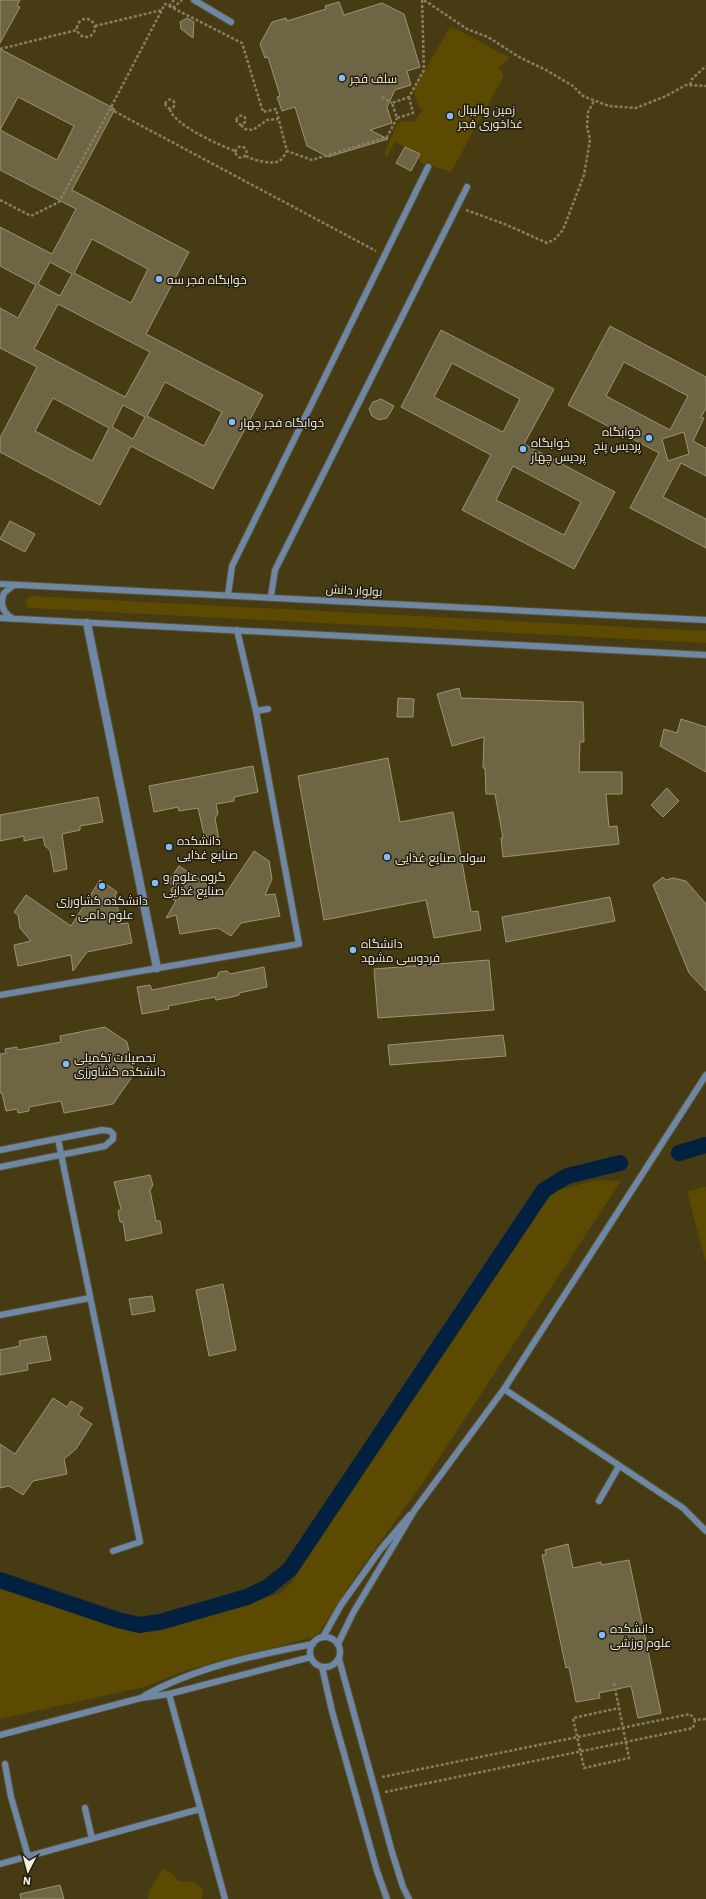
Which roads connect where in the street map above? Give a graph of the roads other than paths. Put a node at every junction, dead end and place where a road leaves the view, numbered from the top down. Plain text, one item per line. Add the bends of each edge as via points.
1 (194, 0) edge
2 (231, 22) dead end
3 (428, 167) dead end
4 (467, 187) dead end
5 (0, 584) edge
6 (19, 585) junction
7 (228, 595) junction
8 (271, 596) junction
9 (0, 618) edge
10 (17, 619) junction
11 (706, 620) edge
12 (87, 623) junction
13 (237, 630) junction
14 (706, 655) edge
15 (268, 709) dead end
16 (256, 711) junction
17 (157, 968) junction
18 (0, 995) edge
19 (706, 1075) edge
20 (58, 1139) junction
21 (0, 1150) edge
22 (61, 1155) junction
23 (0, 1166) edge
24 (90, 1298) junction
25 (0, 1315) edge
26 (504, 1388) junction
27 (619, 1466) junction
28 (599, 1501) dead end
29 (414, 1511) junction
30 (706, 1531) edge
31 (113, 1551) dead end
32 (323, 1638) junction
33 (313, 1644) junction
34 (338, 1644) junction
35 (311, 1657) junction
36 (339, 1659) junction
37 (322, 1667) junction
38 (169, 1694) junction
39 (141, 1698) junction
40 (0, 1735) edge
41 (4, 1764) dead end
42 (85, 1808) dead end
43 (200, 1809) junction
44 (92, 1838) junction
45 (28, 1856) junction
46 (0, 1864) edge
47 (225, 1899) edge
48 (387, 1899) edge
49 (409, 1899) edge

1 - 2 lane
3 - 7 lane via 232,566
4 - 8 lane via 275,570
5 - 6 lane, بولوار دانش
6 - 7 lane, بولوار دانش
6 - 10 lane via 8,588 1,604 6,615
7 - 8 lane, بولوار دانش
8 - 11 lane, بولوار دانش
9 - 10 lane
10 - 12 lane
12 - 13 lane
12 - 17 street
13 - 14 lane
13 - 16 lane
15 - 16 lane
16 - 17 lane via 299,944
17 - 18 lane
19 - 26 lane
20 - 21 lane
20 - 22 lane
20 - 22 lane via 102,1130 113,1134 113,1139 105,1146
22 - 23 lane
22 - 24 lane
24 - 25 lane
24 - 31 lane via 140,1542
26 - 27 lane
26 - 29 lane
27 - 28 lane
27 - 30 lane via 683,1508
29 - 32 lane via 381,1549 345,1599
29 - 34 lane via 353,1613
32 - 33 lane
32 - 34 lane via 329,1638
33 - 35 lane
33 - 39 lane via 266,1653 199,1672 165,1684
34 - 36 lane via 341,1650
35 - 37 lane via 316,1665
35 - 38 lane
36 - 37 lane via 334,1666
36 - 49 lane via 392,1852
37 - 48 lane via 377,1871
38 - 39 lane
38 - 43 lane
39 - 40 lane
41 - 45 lane
42 - 44 lane
43 - 44 lane
43 - 47 lane
44 - 45 lane
45 - 46 lane

